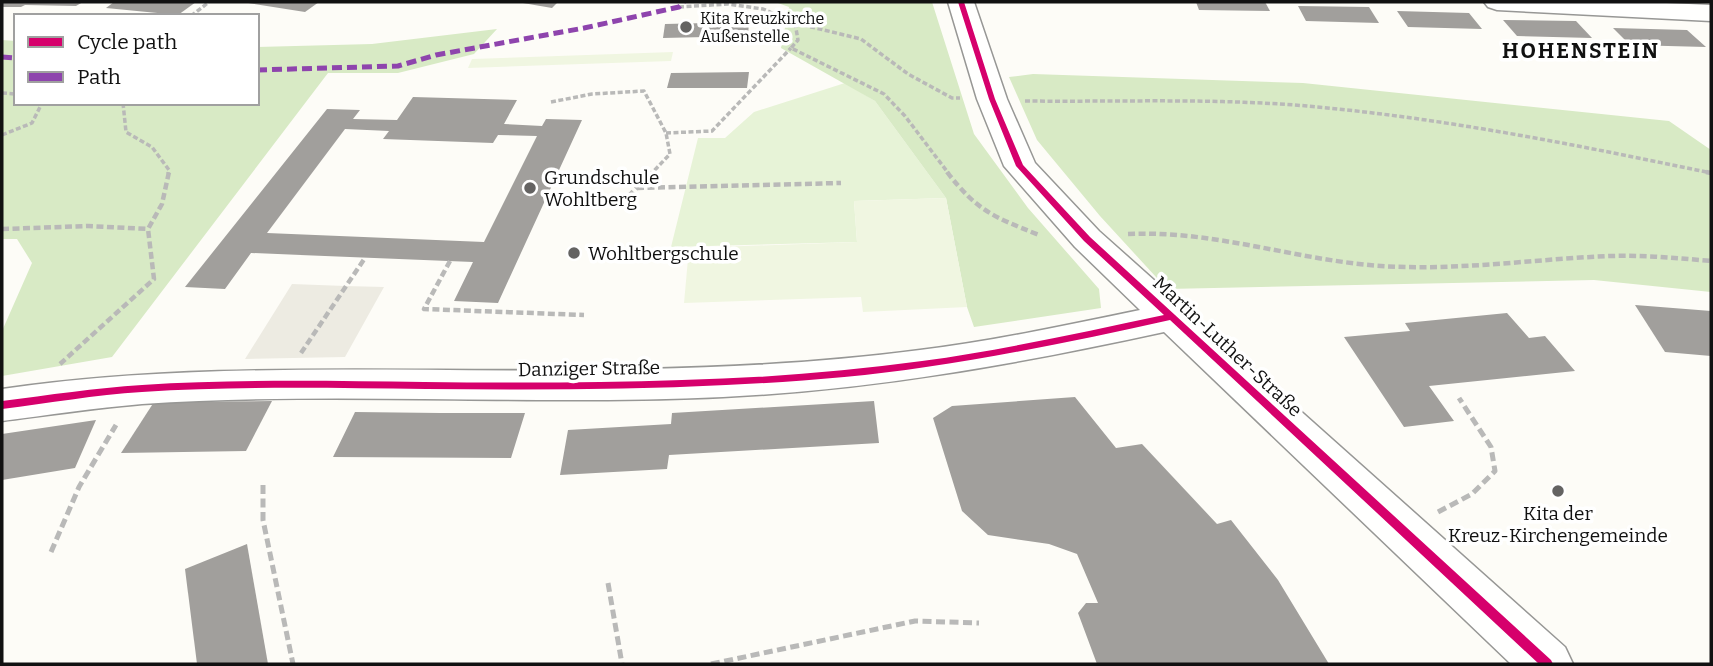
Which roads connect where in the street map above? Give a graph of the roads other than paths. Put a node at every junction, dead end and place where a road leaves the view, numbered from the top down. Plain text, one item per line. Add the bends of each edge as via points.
1 (961, 2) edge
2 (1497, 2) edge
3 (1706, 2) edge
4 (1553, 4) edge
5 (1711, 6) edge
6 (1711, 13) edge
7 (1171, 317) junction
8 (9, 404) edge
9 (1547, 664) edge

1 - 7 street, Martin-Luther-Straße via 992,99 1020,166 1087,239
2 - 4 street
3 - 5 street
4 - 6 street
7 - 8 street, Danziger Straße via 1036,346 900,367 718,383 138,388
7 - 9 street, Martin-Luther-Straße

